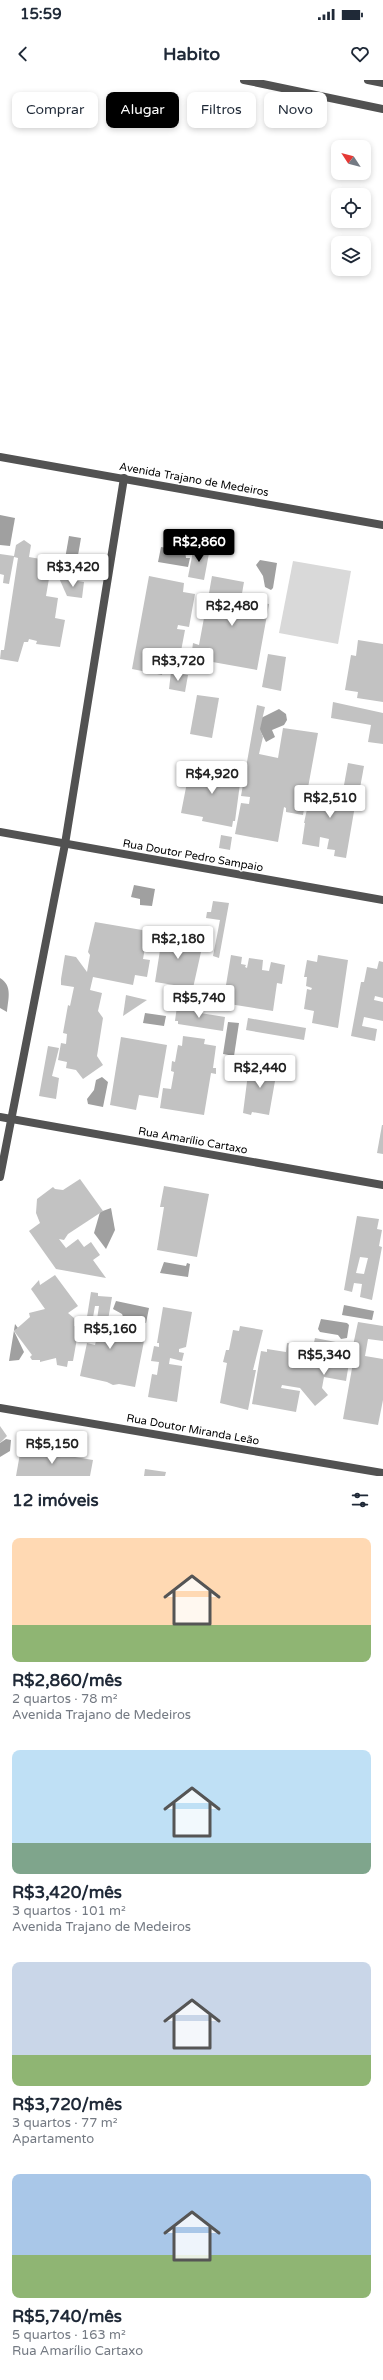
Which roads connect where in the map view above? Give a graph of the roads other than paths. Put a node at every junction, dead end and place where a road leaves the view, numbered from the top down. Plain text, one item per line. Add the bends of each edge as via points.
1 (244, 80) edge
2 (368, 80) edge
3 (383, 83) edge
4 (383, 109) edge
5 (0, 457) edge
6 (124, 478) junction
7 (383, 525) edge
8 (0, 832) edge
9 (65, 844) junction
10 (383, 900) edge
11 (0, 1117) edge
12 (10, 1119) junction
13 (0, 1177) edge
14 (383, 1185) edge
15 (0, 1408) edge
16 (383, 1473) edge

1 - 4 street
2 - 3 street
5 - 6 street, Avenida Trajano de Medeiros
6 - 7 street, Avenida Trajano de Medeiros
6 - 9 street
8 - 9 street, Rua Doutor Pedro Sampaio
9 - 10 street, Rua Doutor Pedro Sampaio
9 - 12 street
11 - 12 street, Rua Amarílio Cartaxo
12 - 13 street
12 - 14 street, Rua Amarílio Cartaxo
15 - 16 street, Rua Doutor Miranda Leão

